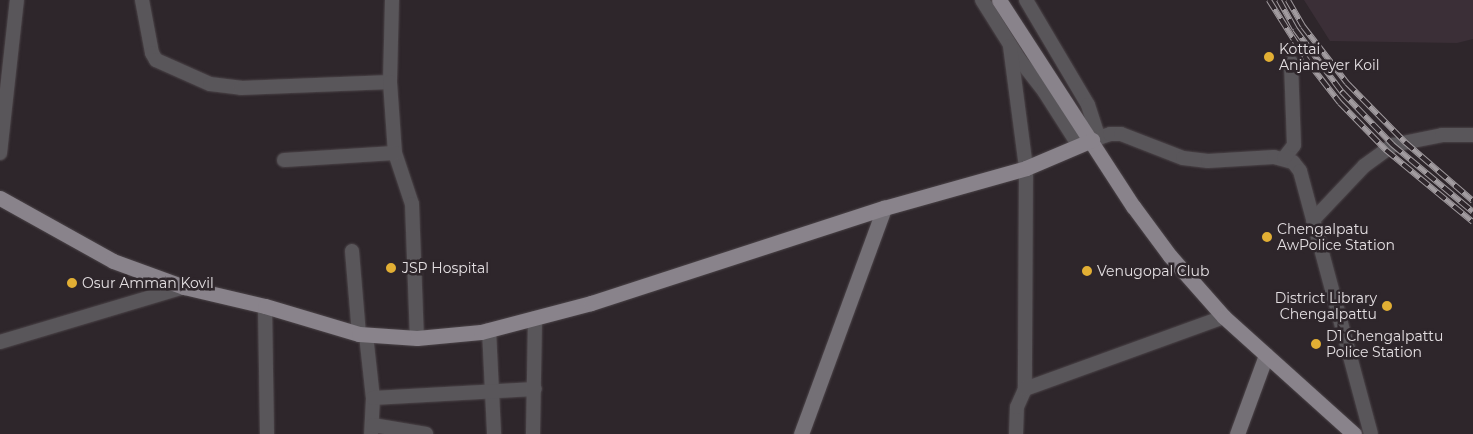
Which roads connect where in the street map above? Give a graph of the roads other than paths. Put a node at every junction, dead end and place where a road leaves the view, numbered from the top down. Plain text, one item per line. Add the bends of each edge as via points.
1 (17, 0) edge
2 (142, 0) edge
3 (392, 0) edge
4 (982, 0) edge
5 (999, 0) edge
6 (1026, 0) edge
7 (1010, 46) junction
8 (1291, 62) dead end
9 (390, 82) junction
10 (1473, 135) edge
11 (1090, 141) junction
12 (0, 153) edge
13 (395, 153) junction
14 (1284, 158) junction
15 (284, 160) dead end
16 (1026, 168) junction
17 (0, 198) edge
18 (884, 208) junction
19 (1313, 220) junction
20 (352, 251) dead end
21 (184, 287) junction
22 (265, 306) junction
23 (1224, 317) junction
24 (536, 318) junction
25 (489, 330) junction
26 (362, 335) junction
27 (417, 338) junction
28 (0, 342) edge
29 (1266, 355) junction
30 (535, 389) junction
31 (1025, 389) junction
32 (491, 394) junction
33 (373, 398) junction
34 (372, 429) edge
35 (267, 434) edge
36 (426, 434) edge
37 (494, 434) edge
38 (533, 434) edge
39 (802, 434) edge
40 (1016, 434) edge
41 (1237, 434) edge
42 (1354, 434) edge
43 (1371, 434) edge

1 - 12 street
2 - 9 street via 156,60 210,84 241,88
3 - 9 street
4 - 7 street
5 - 11 main road
6 - 11 street via 1088,105
7 - 11 street
7 - 16 street
8 - 14 street via 1294,145
9 - 13 street
10 - 19 street via 1442,135 1393,145 1364,166
11 - 14 street via 1121,134 1183,158
11 - 16 main road
11 - 23 main road via 1170,256
13 - 15 street
13 - 27 street via 412,204
14 - 19 street via 1293,162 1300,171
16 - 18 main road
16 - 31 street
17 - 21 main road via 113,261
18 - 24 main road
18 - 39 street
19 - 43 street
20 - 26 street
21 - 22 main road
21 - 28 street
22 - 26 main road
22 - 35 street
23 - 29 main road
23 - 31 street
24 - 25 main road
24 - 30 street
25 - 27 main road
25 - 32 street
26 - 27 main road
26 - 33 street
29 - 41 street
29 - 42 main road
30 - 32 street
30 - 38 street
31 - 40 street via 1017,407
32 - 33 street
32 - 37 street
33 - 34 street
34 - 36 street

